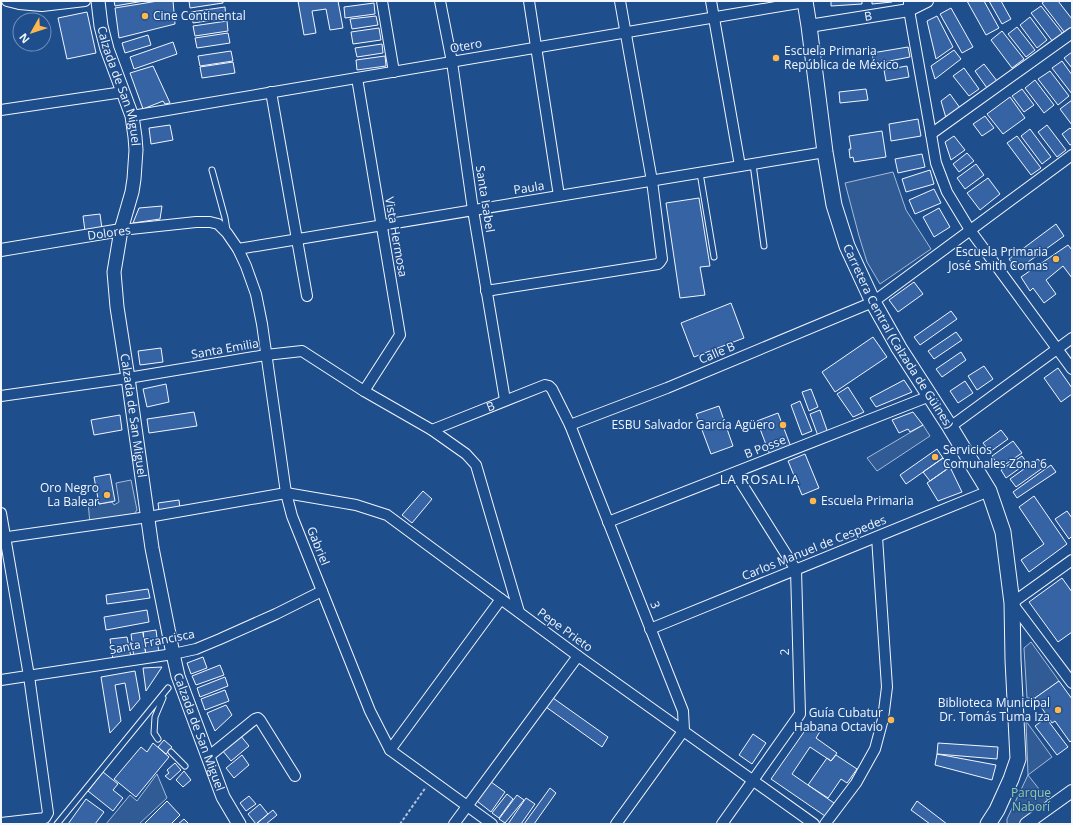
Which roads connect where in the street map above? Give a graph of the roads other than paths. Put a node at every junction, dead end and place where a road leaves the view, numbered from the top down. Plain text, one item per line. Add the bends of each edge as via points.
1 (7, 1) edge
2 (86, 1) edge
3 (98, 1) edge
4 (382, 1) edge
5 (440, 1) edge
6 (529, 1) edge
7 (620, 1) edge
8 (711, 1) edge
9 (927, 1) edge
10 (805, 2) edge
11 (909, 6) edge
12 (713, 18) junction
13 (809, 26) junction
14 (625, 33) junction
15 (1072, 33) edge
16 (537, 48) junction
17 (452, 62) junction
18 (394, 72) junction
19 (356, 78) junction
20 (123, 92) junction
21 (271, 92) junction
22 (1, 110) edge
23 (132, 116) junction
24 (932, 134) junction
25 (824, 152) junction
26 (1072, 155) edge
27 (753, 164) junction
28 (740, 166) junction
29 (212, 170) dead end
30 (700, 173) junction
31 (652, 181) junction
32 (559, 196) junction
33 (473, 210) junction
34 (218, 224) joint
35 (381, 226) junction
36 (121, 230) junction
37 (970, 230) junction
38 (227, 233) junction
39 (297, 240) junction
40 (764, 246) dead end
41 (238, 249) junction
42 (1, 250) edge
43 (714, 257) dead end
44 (486, 291) junction
45 (307, 296) dead end
46 (872, 302) junction
47 (1072, 338) edge
48 (1058, 348) junction
49 (266, 355) junction
50 (1072, 369) edge
51 (128, 378) junction
52 (549, 386) joint
53 (364, 391) junction
54 (1, 396) edge
55 (930, 396) junction
56 (505, 400) junction
57 (570, 425) junction
58 (950, 427) junction
59 (432, 430) junction
60 (735, 473) junction
61 (988, 491) junction
62 (286, 493) junction
63 (1, 513) edge
64 (148, 517) junction
65 (608, 522) junction
66 (877, 537) junction
67 (3, 538) edge
68 (1072, 560) edge
69 (796, 570) junction
70 (322, 591) junction
71 (501, 599) junction
72 (1012, 603) junction
73 (519, 612) junction
74 (650, 629) junction
75 (173, 654) junction
76 (578, 656) junction
77 (29, 676) junction
78 (178, 676) junction
79 (1, 680) edge
80 (1072, 683) edge
81 (168, 688) junction
82 (684, 730) junction
83 (158, 739) dead end
84 (390, 750) junction
85 (171, 752) dead end
86 (208, 757) junction
87 (185, 766) dead end
88 (295, 776) dead end
89 (753, 780) junction
90 (1072, 791) edge
91 (467, 806) junction
92 (1, 823) edge
93 (57, 824) edge
94 (239, 824) edge
95 (454, 824) edge
96 (492, 824) edge
97 (616, 824) edge
98 (722, 824) edge
99 (814, 824) edge
100 (825, 824) edge
101 (988, 824) edge
102 (1026, 824) edge

1 - 2 street via 42,6
3 - 20 main road, Calzada de San Miguel via 107,49
4 - 18 street
5 - 17 street, Santa Isabel
6 - 16 street
7 - 14 street
8 - 12 street
9 - 11 street, B
10 - 12 street, Otero
10 - 13 main road, Carretera Central (Calzada de Güines)
11 - 13 street, B
11 - 24 street
12 - 14 street, Otero
12 - 28 street
13 - 25 main road, Carretera Central (Calzada de Güines)
14 - 16 street, Otero
14 - 31 street
15 - 24 street
16 - 17 street, Otero
16 - 32 street
17 - 18 street, Otero
17 - 33 street, Santa Isabel
18 - 19 street, Otero
19 - 21 street, Otero
19 - 35 street, Vista Hermosa
20 - 22 street
20 - 23 main road, Calzada de San Miguel
21 - 23 street, Otero
21 - 39 street
23 - 36 main road, Calzada de San Miguel via 136,150 134,178
24 - 37 street via 936,164 947,192
25 - 27 street, Paula
25 - 46 main road, Carretera Central (Calzada de Güines) via 834,205 846,246
26 - 37 street, Calle B
27 - 28 street, Paula
27 - 40 lane
28 - 30 street, Paula
29 - 38 lane
30 - 31 street, Paula
30 - 43 lane
31 - 32 street, Paula
31 - 44 street via 662,259 658,264
32 - 33 street, Paula
33 - 35 street, Paula
33 - 44 street, Santa Isabel
34 - 36 street, Dolores via 196,222
34 - 38 street, Gabriel
35 - 39 street, Paula
35 - 53 street, Vista Hermosa via 400,335
36 - 42 street, Dolores
36 - 51 main road, Calzada de San Miguel via 114,272
37 - 46 street, Calle B
37 - 48 street
38 - 41 street, Gabriel
39 - 41 street, Paula
39 - 45 street
41 - 49 street, Gabriel via 256,294
44 - 56 street, Santa Isabel
46 - 55 main road, Carretera Central (Calzada de Güines)
46 - 57 street, Calle B via 667,388
47 - 48 street
48 - 50 street
48 - 58 street
49 - 51 street, Santa Emilia
49 - 53 street, Santa Emilia via 302,351
49 - 62 street, Gabriel
51 - 54 street, Santa Emilia
51 - 64 main road, Calzada de San Miguel
52 - 56 street, B via 545,385
52 - 57 street, 3
53 - 59 street, Santa Emilia
55 - 58 main road, Carretera Central (Calzada de Güines)
55 - 60 street, B Posse
56 - 59 street, B
57 - 65 street, 3
58 - 61 main road, Carretera Central (Calzada de Güines)
59 - 73 street, Santa Emilia via 466,454 476,465
60 - 65 street, B Posse
60 - 69 street
61 - 66 street, Carlos Manuel de Cespedes
61 - 72 main road, Carretera Central (Calzada de Güines) via 1003,532
62 - 64 street, Pepe Prieto
62 - 70 street, Gabriel via 292,516
62 - 71 street, Pepe Prieto via 356,505 387,516
63 - 67 street
64 - 67 street, Pepe Prieto
64 - 75 main road, Calzada de San Miguel
65 - 74 street, 3
66 - 69 street, Carlos Manuel de Cespedes
66 - 100 street via 887,687 883,719 875,749 856,783
67 - 77 street
68 - 72 street
69 - 74 street, Carlos Manuel de Cespedes
69 - 89 street, 2 via 800,714
70 - 75 street, Santa Francisca via 220,639 196,649
70 - 84 street, Gabriel via 370,711
71 - 73 street, Pepe Prieto
71 - 84 street
72 - 80 street
72 - 101 main road, Carretera Central (Calzada de Güines) via 1012,660 1018,759 1000,804
73 - 76 street, Pepe Prieto
74 - 82 street, 3 via 683,711
75 - 77 street, Santa Francisca
75 - 78 main road, Calzada de San Miguel
76 - 82 street, Pepe Prieto
76 - 91 street
77 - 79 street, Santa Francisca
77 - 92 street via 48,816
78 - 81 lane
78 - 86 main road, Calzada de San Miguel
81 - 83 lane via 155,717 154,732
81 - 93 lane
82 - 89 street, Pepe Prieto
82 - 97 street
84 - 91 street, Gabriel
85 - 87 lane
86 - 88 street via 258,718
86 - 94 main road, Calzada de San Miguel via 223,797
89 - 98 street, 2
89 - 99 street, Pepe Prieto
90 - 102 street
91 - 95 street
91 - 96 street, Gabriel

